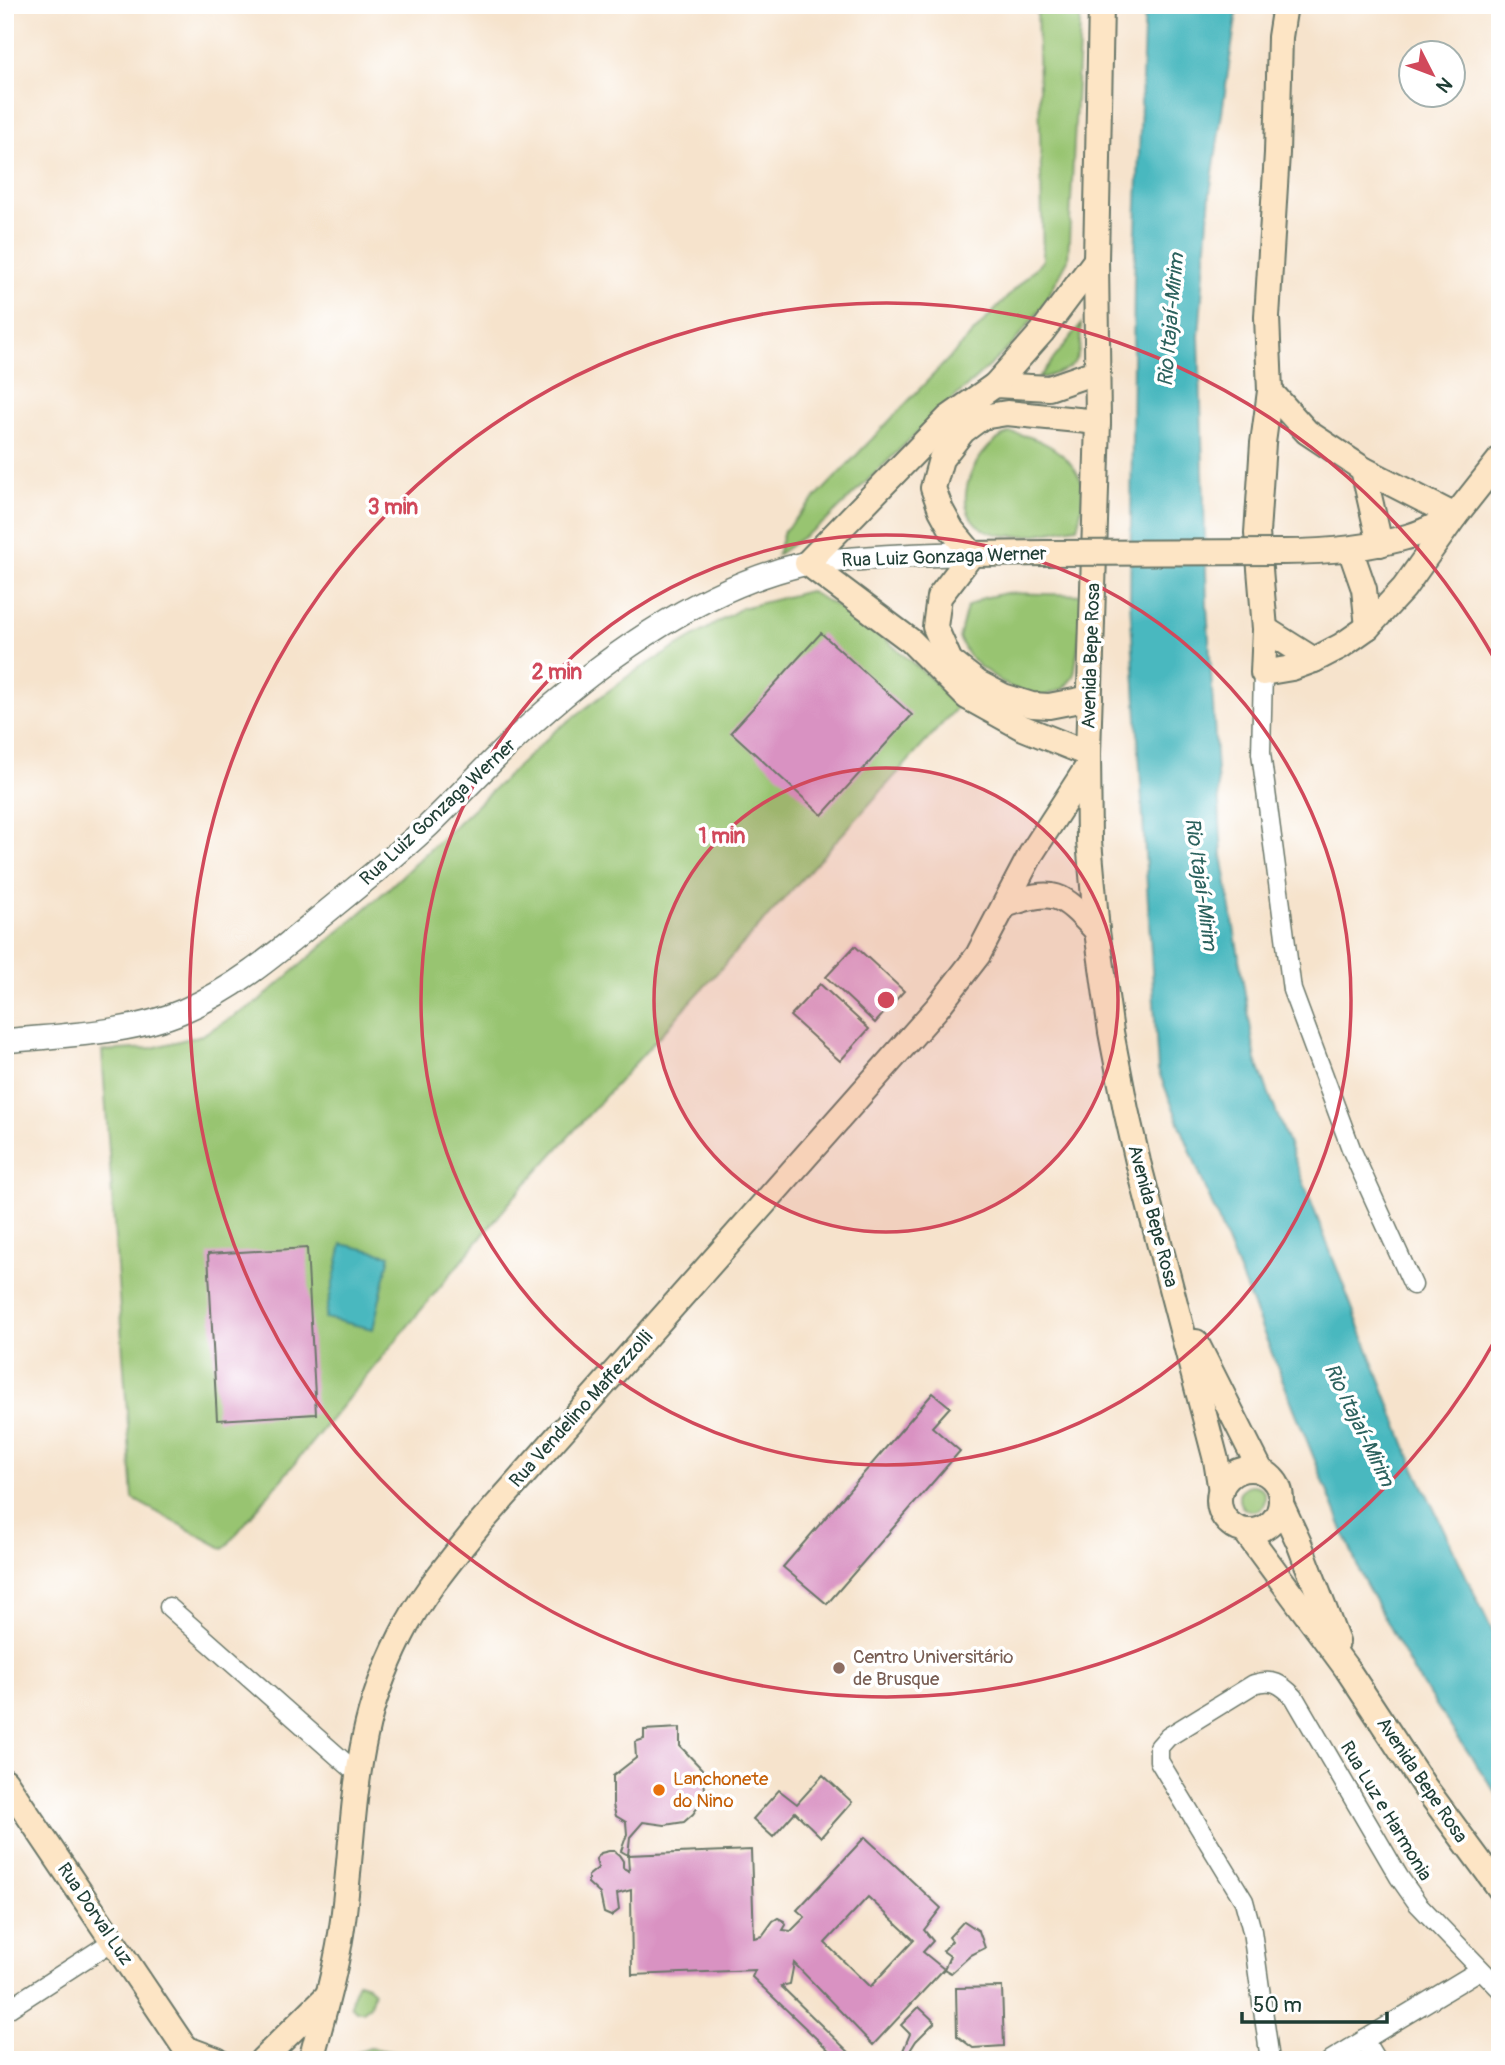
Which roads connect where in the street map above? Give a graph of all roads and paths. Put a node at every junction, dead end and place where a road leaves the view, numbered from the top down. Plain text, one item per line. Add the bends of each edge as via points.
1 (1101, 5) edge
2 (1285, 5) edge
3 (1096, 260) junction
4 (1098, 371) junction
5 (995, 385) junction
6 (1270, 391) junction
7 (1098, 422) junction
8 (1307, 432) junction
9 (1263, 443) junction
10 (1500, 459) edge
11 (1363, 469) junction
12 (1455, 516) junction
13 (1380, 544) junction
14 (1350, 549) junction
15 (972, 554) junction
16 (807, 563) junction
17 (1368, 627) junction
18 (1265, 629) junction
19 (1314, 660) junction
20 (1264, 673) junction
21 (1090, 698) junction
22 (1088, 760) junction
23 (1004, 905) junction
24 (1097, 931) junction
25 (5, 1041) edge
26 (1413, 1285) dead end
27 (1174, 1297) junction
28 (1261, 1471) junction
29 (1221, 1490) junction
30 (1281, 1504) junction
31 (1245, 1531) junction
32 (169, 1607) dead end
33 (1347, 1669) junction
34 (358, 1774) junction
35 (5, 1781) edge
36 (1500, 1889) edge
37 (114, 1941) junction
38 (1480, 1970) junction
39 (1500, 1989) edge
40 (327, 1995) junction
41 (5, 2011) edge
42 (1364, 2040) junction
43 (189, 2054) edge
44 (218, 2060) edge
45 (262, 2060) edge
46 (311, 2060) edge
47 (1269, 2060) edge
48 (1331, 2060) edge
49 (1376, 2060) edge

1 - 3 main road, Avenida Bepe Rosa
2 - 6 main road via 1267,317
3 - 4 main road, Avenida Bepe Rosa
3 - 5 main road
4 - 5 main road via 1049,388
4 - 7 main road, Avenida Bepe Rosa
5 - 16 main road via 948,418
6 - 8 main road
6 - 9 main road
7 - 15 main road via 1007,413 982,417 963,431 941,459 933,488 952,530
7 - 21 main road, Avenida Bepe Rosa
8 - 9 main road
8 - 11 main road
9 - 18 main road via 1257,533
10 - 12 main road, Rua Luiz Gonzaga Werner
11 - 12 main road
11 - 13 main road
12 - 13 main road, Rua Luiz Gonzaga Werner via 1413,536
12 - 17 main road via 1404,588
13 - 14 main road, Rua Luiz Gonzaga Werner
14 - 15 main road, Rua Luiz Gonzaga Werner, bridge
14 - 17 main road via 1364,589
15 - 16 street, Rua Luiz Gonzaga Werner
15 - 21 main road via 939,597 935,627 950,661 978,683 1032,705
16 - 22 main road via 911,641 967,697
16 - 25 street, Rua Luiz Gonzaga Werner via 766,574 703,601 592,673 391,859 226,988 180,1012 149,1021
17 - 19 main road
18 - 19 main road
18 - 20 main road
19 - 20 main road
20 - 26 street via 1261,753 1292,990 1352,1151
21 - 22 main road, Avenida Bepe Rosa
22 - 23 main road, Rua Vendelino Maffezzolli
22 - 24 main road, Avenida Bepe Rosa
23 - 24 main road via 1049,894 1064,900
23 - 34 main road, Rua Vendelino Maffezzolli via 978,955 937,1008 443,1569 419,1603 386,1670 365,1734
24 - 27 main road, Avenida Bepe Rosa via 1126,1110
27 - 28 main road, Avenida Bepe Rosa
27 - 29 main road, Avenida Bepe Rosa
28 - 29 main road via 1237,1472
28 - 30 main road via 1277,1484
29 - 31 main road via 1222,1515
30 - 31 main road via 1269,1525
30 - 33 main road, Avenida Bepe Rosa
31 - 33 main road, Avenida Bepe Rosa
32 - 34 street
33 - 36 main road, Avenida Bepe Rosa
34 - 40 main road, Rua Vendelino Maffezzolli via 342,1926
35 - 37 main road, Rua Dorval Luz
37 - 41 street
37 - 43 main road, Rua Dorval Luz
38 - 39 street, Rua Luz e Harmonia
38 - 42 street
38 - 47 street, Rua Luz e Harmonia via 1399,1877 1294,1698 1274,1681 1254,1684 1168,1737 1159,1747 1158,1761 1244,1901
40 - 45 main road, Rua Vendelino Maffezzolli
40 - 46 main road, Rua Vendelino Maffezzolli
42 - 48 street
42 - 49 street
43 - 44 main road, Rua Dorval Luz

